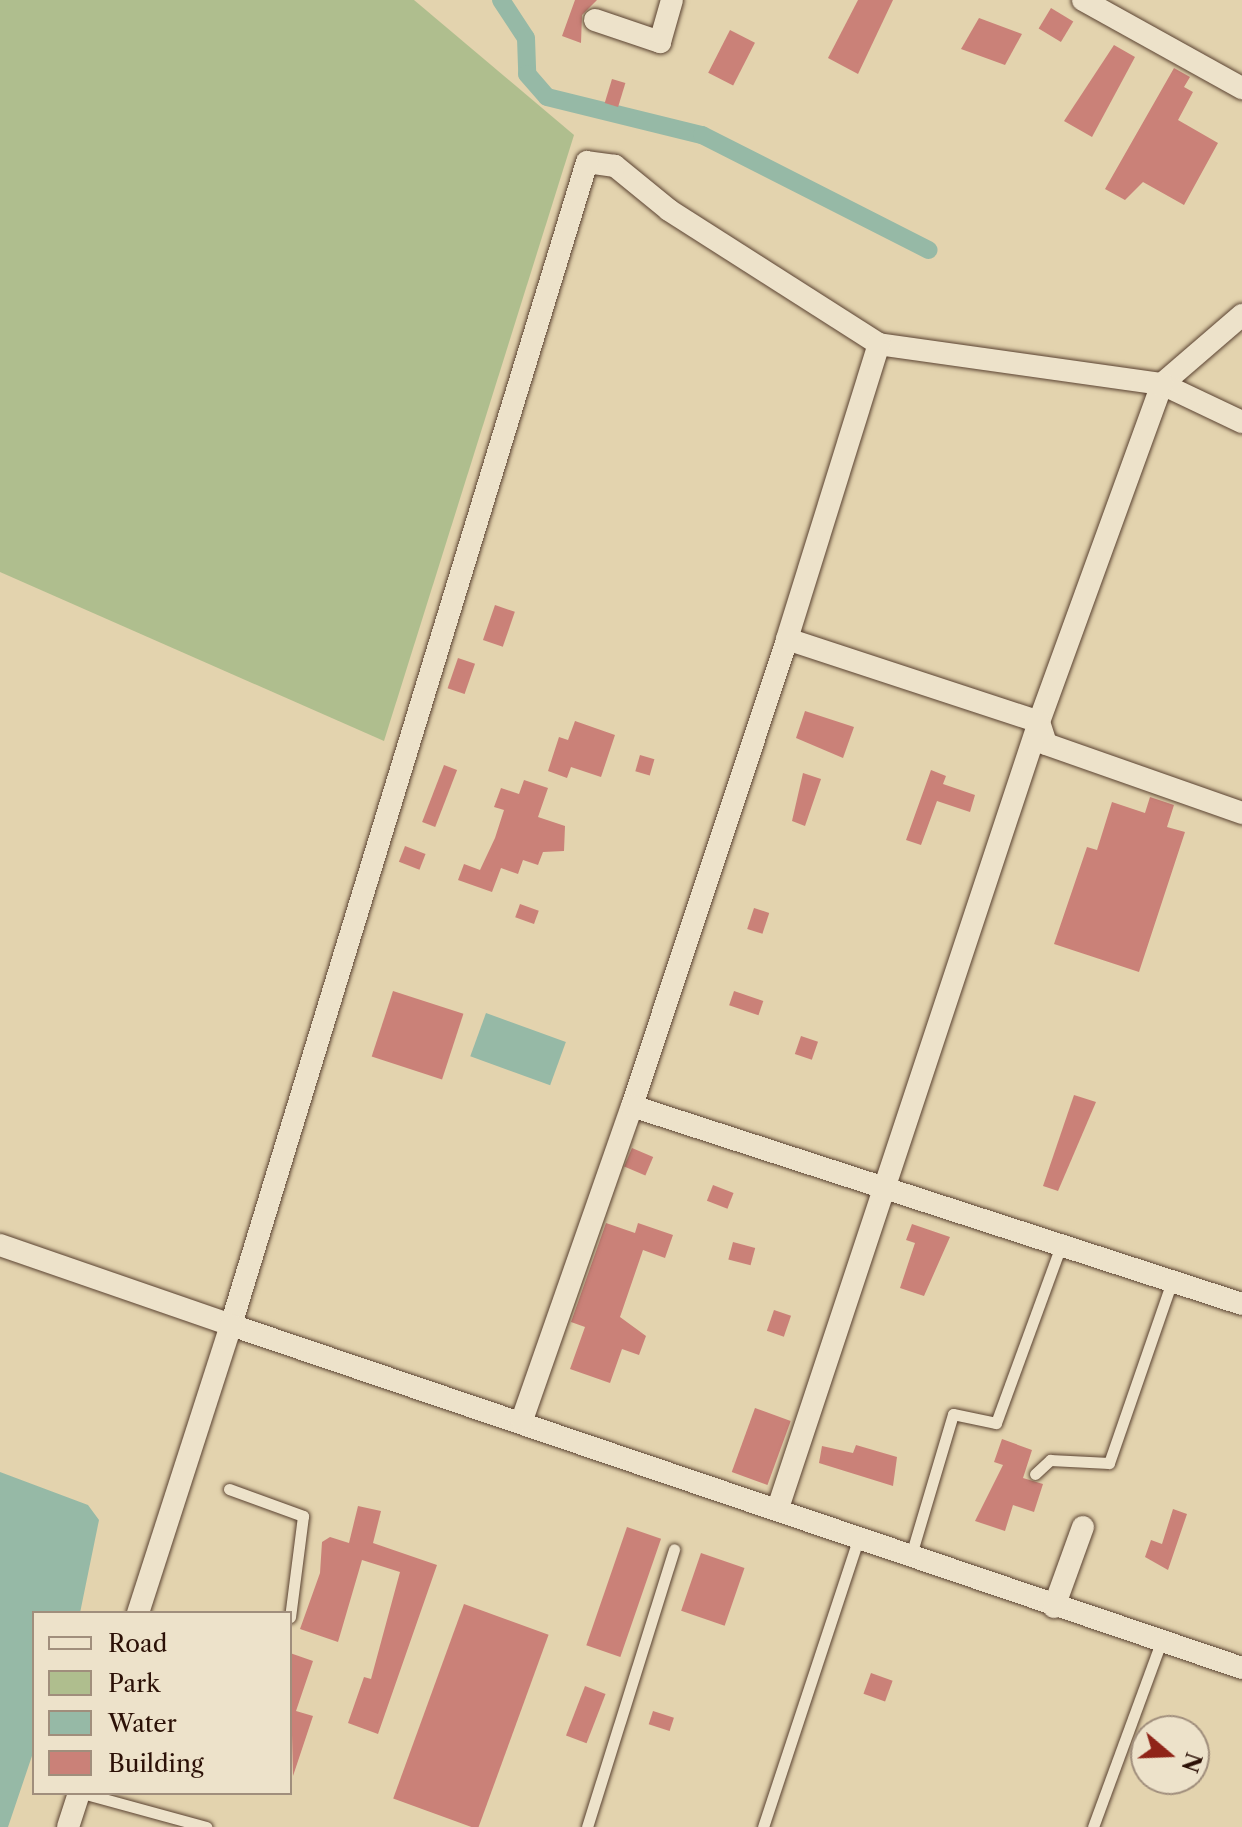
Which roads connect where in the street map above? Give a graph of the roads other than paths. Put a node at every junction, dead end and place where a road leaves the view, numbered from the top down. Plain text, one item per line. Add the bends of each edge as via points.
1 (672, 0) edge
2 (1083, 0) edge
3 (595, 20) dead end
4 (1242, 88) edge
5 (1242, 315) edge
6 (879, 344) junction
7 (1162, 384) junction
8 (1242, 422) edge
9 (787, 639) junction
10 (1039, 722) junction
11 (1242, 813) edge
12 (632, 1106) junction
13 (885, 1189) junction
14 (0, 1245) edge
15 (1061, 1245) junction
16 (1172, 1281) junction
17 (1242, 1304) edge
18 (231, 1325) junction
19 (522, 1420) junction
20 (1035, 1474) dead end
21 (229, 1489) dead end
22 (778, 1508) junction
23 (1083, 1527) dead end
24 (859, 1537) junction
25 (674, 1549) dead end
26 (911, 1555) junction
27 (1054, 1607) junction
28 (139, 1611) edge
29 (291, 1611) edge
30 (1161, 1642) junction
31 (1242, 1668) edge
32 (80, 1795) edge
33 (88, 1795) edge
34 (68, 1827) edge
35 (206, 1827) edge
36 (587, 1827) edge
37 (763, 1827) edge
38 (1093, 1827) edge

1 - 3 street via 660,42
2 - 4 street
5 - 7 street
6 - 7 street
6 - 9 street
6 - 18 street via 669,210 615,166 587,162
7 - 8 street
7 - 10 street
9 - 10 street
9 - 12 street
10 - 11 street via 1046,744
10 - 13 street
12 - 13 street
12 - 19 street
13 - 15 street
13 - 22 street
14 - 18 street
15 - 16 street
15 - 26 lane via 996,1423 953,1414
16 - 17 street
16 - 20 lane via 1109,1463 1050,1460
18 - 19 street
18 - 28 street
19 - 22 street
21 - 29 lane via 303,1516
22 - 24 street
23 - 27 street
24 - 26 street
24 - 37 lane
25 - 36 lane
26 - 27 street
27 - 30 street
30 - 31 street
30 - 38 lane
32 - 34 street
33 - 35 lane

